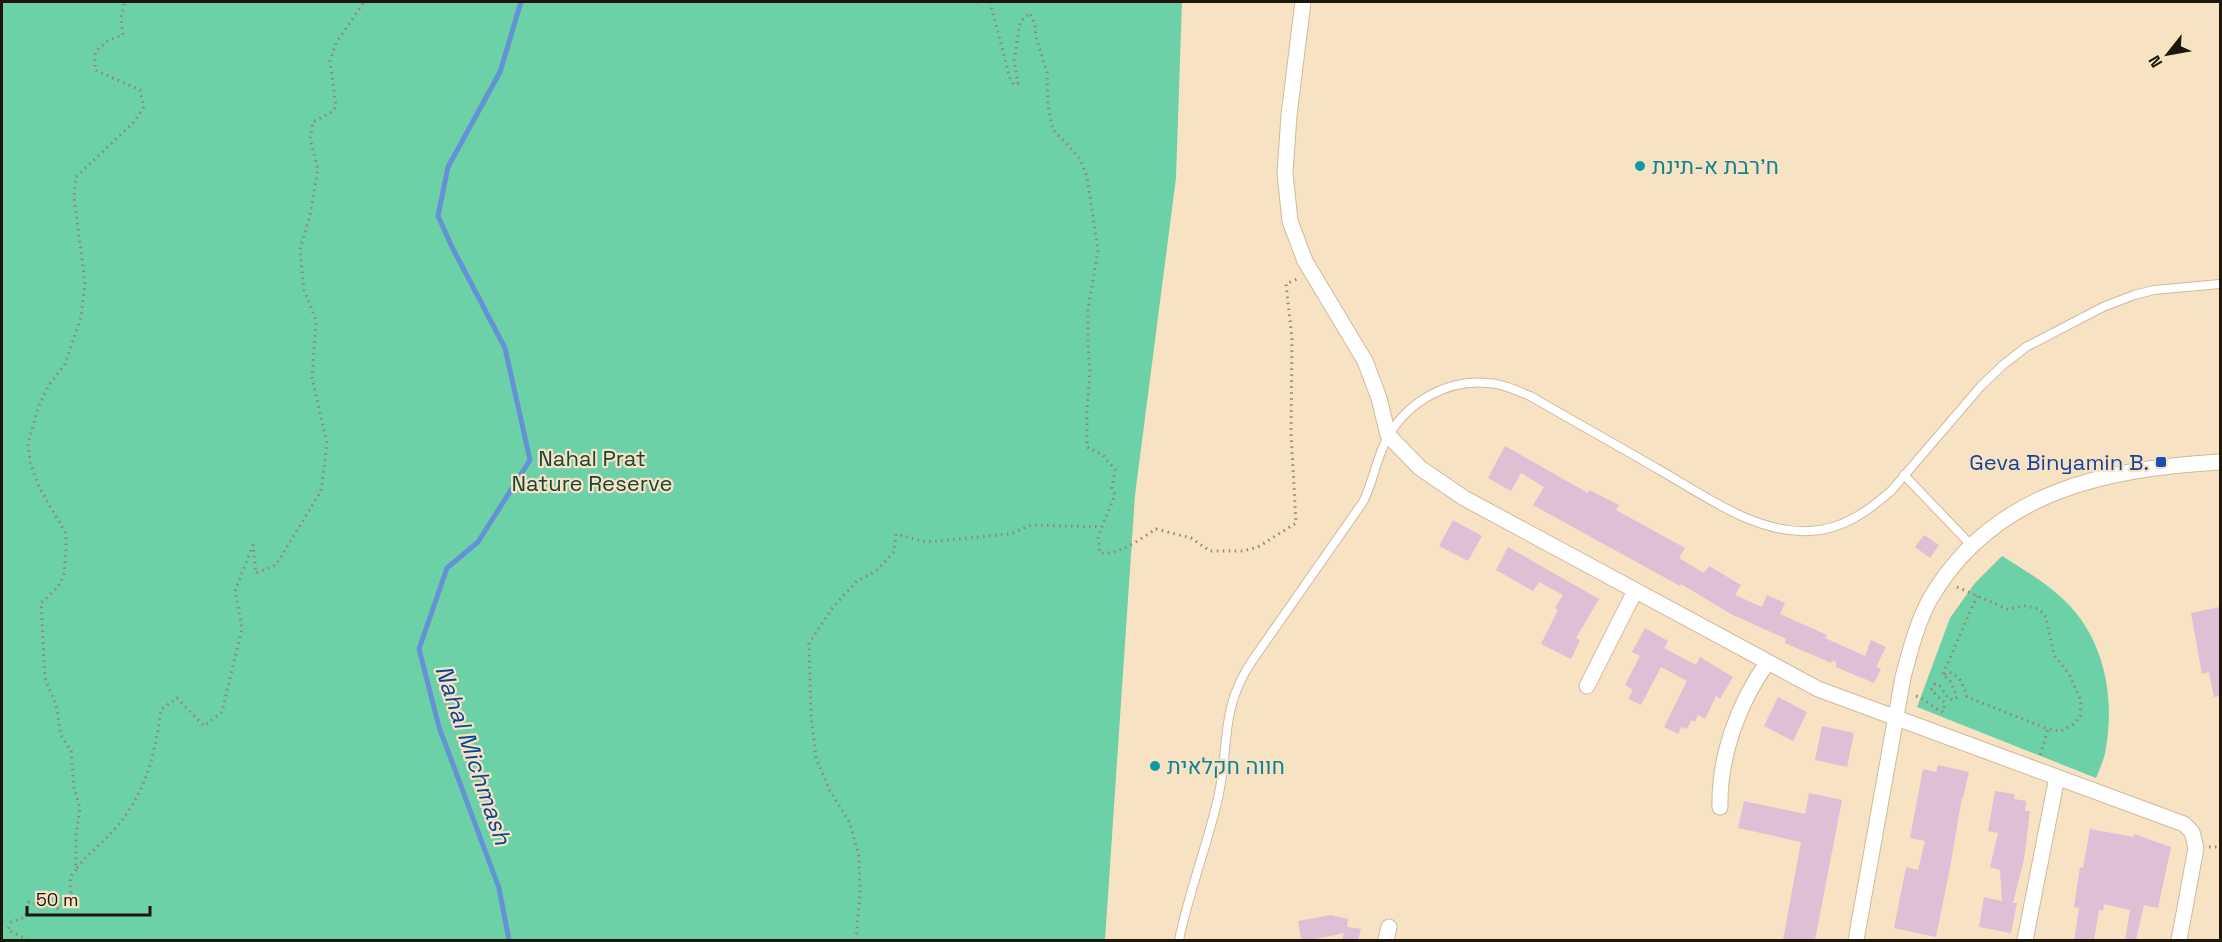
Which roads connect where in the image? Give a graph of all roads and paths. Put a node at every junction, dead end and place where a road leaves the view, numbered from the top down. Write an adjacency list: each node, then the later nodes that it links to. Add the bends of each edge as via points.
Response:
1 (125, 2): 24 (path, via 121,17 123,34 109,39 95,52 96,70 140,90 144,107 133,123 76,177 74,197 85,282 81,317 65,364 38,408 28,443 39,488 66,534 64,575 41,603 45,678 56,705 61,735 71,750 80,808)
2 (364, 2): 24 (path, via 336,43 330,61 336,106 314,122 310,139 318,169 300,250 304,290 316,320 312,378 327,443 321,490 276,565 256,573 253,545 235,591 242,628 222,712 204,726 177,698 161,710 146,781 136,802)
3 (990, 2): 10 (path, via 1014,85 1018,83 1014,61 1020,22 1030,13 1047,72 1053,130 1080,159 1087,177 1098,250 1088,309 1087,447 1103,455 1115,470 1115,495)
4 (1303, 2): 5 (street, via 1285,173 1290,221)
5 (1313, 273): 7 (street, via 1365,361); 10 (path, via 1286,284 1292,338 1291,432 1296,523 1258,547 1243,551 1210,551 1191,538 1156,529 1109,554 1100,553)
6 (2220, 284): 9 (lane, via 2134,295 2026,347 1981,386)
7 (1388, 435): 9 (lane, via 1408,411 1450,386 1470,382 1501,385 1532,398 1739,515 1759,524 1795,531 1845,523 1876,504); 13 (street, via 1446,488); 27 (lane, via 1363,502 1237,688 1227,718 1220,788)
8 (2220, 460): 11 (street, via 2125,471 2083,482 2009,516)
9 (1904, 475): 11 (lane)
10 (1101, 527): 26 (path, via 1031,525 1010,534 926,542 896,534 894,552 876,571 857,581 809,643 816,758 850,823 860,856)
11 (1972, 546): 12 (street)
12 (1943, 580): 14 (path); 18 (street, via 1914,636)
13 (1635, 591): 15 (street); 17 (street)
14 (1977, 596): 16 (path); 20 (path, via 2007,609 2039,609 2046,617 2054,655 2069,674 2081,701 2080,716 2074,724 2061,731)
15 (1767, 663): 19 (street, via 1818,689); 23 (street, via 1744,703 1728,745 1721,775)
16 (1943, 675): 18 (path, via 1957,697 1949,699 1935,684 1931,690 1945,703 1943,712 1926,699); 20 (path, via 1956,674 1967,697)
17 (1587, 686)
18 (1900, 691): 19 (street)
19 (1895, 718): 21 (street); 28 (street)
20 (2048, 729): 21 (path)
21 (2037, 770): 22 (street)
22 (2057, 777): 29 (street); 30 (street, via 2190,829 2196,848)
23 (1720, 807)
24 (76, 870): 25 (path, via 70,877 71,899 63,907 28,902 25,917 11,922 8,930)
25 (28, 940)
26 (856, 940)
27 (1179, 940)
28 (1856, 940)
29 (2025, 940)
30 (2179, 940)

